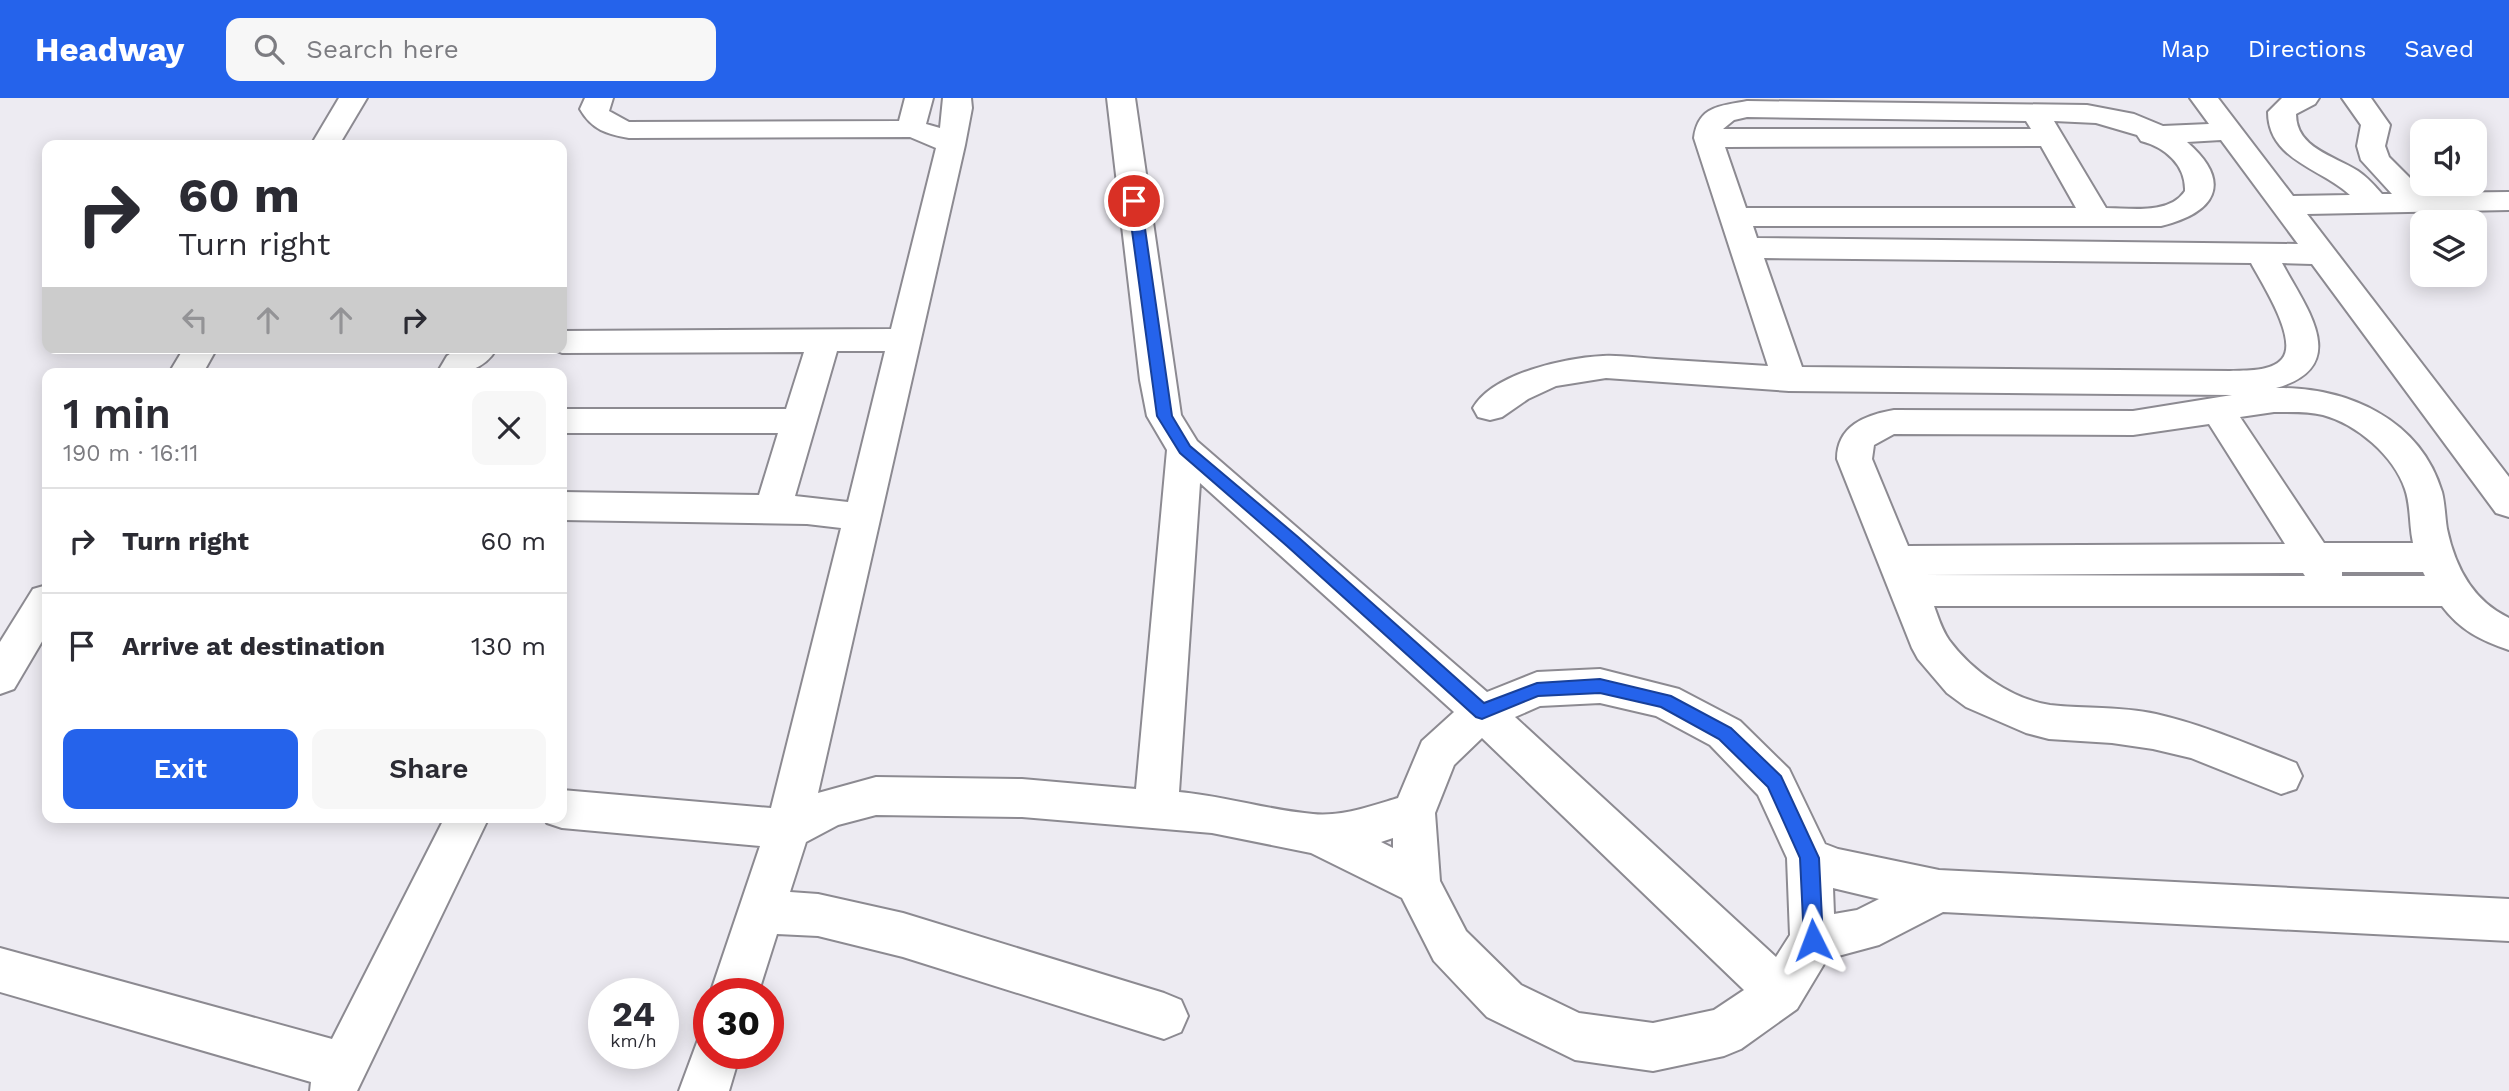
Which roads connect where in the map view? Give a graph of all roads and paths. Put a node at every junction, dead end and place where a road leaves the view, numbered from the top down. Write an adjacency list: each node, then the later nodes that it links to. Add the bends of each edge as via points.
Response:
1 (354, 98): 15 (street)
2 (599, 98): 10 (street, via 594,108 599,119 629,130)
3 (919, 98): 10 (street)
4 (957, 98): 16 (street)
5 (1121, 98): 36 (street, via 1157,380 1164,416)
6 (2204, 98): 11 (street)
7 (2305, 98): 19 (street, via 2282,112 2283,130 2300,150 2356,184)
8 (2357, 98): 18 (street, via 2376,124 2371,146 2375,160)
9 (2035, 112): 12 (street, via 2105,116); 13 (street, via 1747,109 1716,118 1710,123); 14 (street)
10 (911, 129): 16 (street)
11 (2229, 131): 12 (street); 21 (street)
12 (2158, 134): 14 (street); 22 (street, via 2187,155 2201,177 2201,188 2189,207 2161,217)
13 (1708, 138): 14 (street); 20 (street)
14 (2051, 138): 22 (street)
15 (328, 140)
16 (951, 145): 26 (street)
17 (2509, 201): 18 (street)
18 (2417, 202): 19 (street)
19 (2374, 203): 21 (street)
20 (1730, 205): 22 (street); 23 (street)
21 (2286, 205): 25 (street)
22 (2090, 206)
23 (1745, 247): 24 (street); 31 (street)
24 (2261, 253): 25 (street); 31 (street, via 2305,341 2297,365 2270,379 2216,383)
25 (2322, 254): 37 (street)
26 (904, 340): 27 (street); 40 (street)
27 (824, 341): 28 (street); 35 (street)
28 (567, 342)
29 (473, 354): 30 (street)
30 (457, 368)
31 (1788, 379): 32 (street, via 1634,368 1578,369 1529,382)
32 (1490, 408)
33 (2217, 409): 41 (street, via 2312,400 2344,409 2372,425 2398,449 2418,478); 42 (street); 43 (street, via 2187,418 2132,423 1894,422 1870,428 1856,441 1854,460)
34 (567, 421): 35 (street)
35 (801, 421): 39 (street)
36 (1185, 450): 49 (street); 52 (street)
37 (2509, 503)
38 (567, 506): 39 (street)
39 (773, 509): 40 (street)
40 (860, 517): 55 (street)
41 (2436, 556): 42 (street); 45 (street)
42 (2313, 558): 43 (street); 44 (street)
43 (1902, 576): 44 (street); 50 (street, via 1932,648 1944,665 2002,707 2049,722 2153,731)
44 (2334, 591): 45 (street)
45 (2452, 591): 47 (street, via 2479,621)
46 (42, 608): 48 (street)
47 (2509, 634)
48 (0, 677)
49 (1482, 712): 53 (street, via 1437,754); 57 (street, via 1537,690 1575,687 1600,686 1665,701 1725,733 1774,782); 65 (street)
50 (2281, 776)
51 (567, 809): 55 (street)
52 (1156, 809): 55 (street, via 1022,798 876,796 828,808); 56 (street, via 1212,814)
53 (1413, 813): 56 (street, via 1355,830); 58 (street)
54 (464, 823): 68 (street)
55 (788, 829): 60 (street)
56 (1314, 834): 58 (street)
57 (1810, 858): 59 (street, via 1838,869); 62 (street)
58 (1418, 883): 65 (street, via 1450,946 1504,1001 1575,1036 1653,1047 1701,1037 1724,1032)
59 (1938, 891): 61 (street); 62 (street, via 1863,930)
60 (760, 912): 64 (street); 66 (street, via 818,915 903,934)
61 (2509, 920)
62 (1813, 940): 65 (street)
63 (0, 970): 68 (street)
64 (739, 978)
65 (1780, 993)
66 (1164, 1016)
67 (711, 1069): 69 (street)
68 (338, 1079)
69 (704, 1091)

